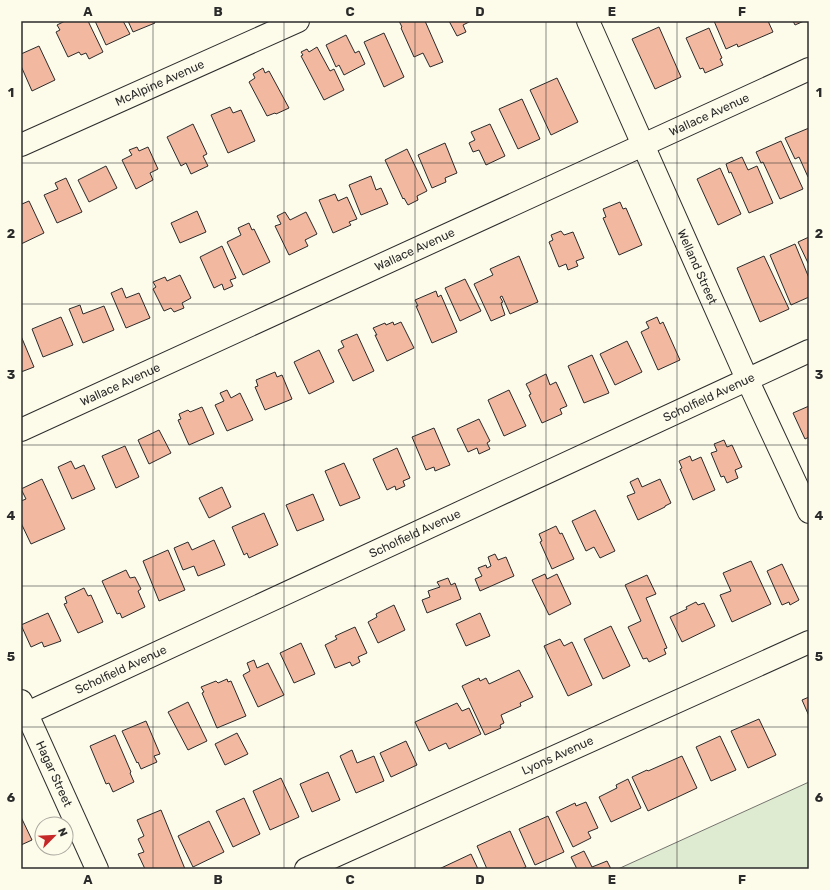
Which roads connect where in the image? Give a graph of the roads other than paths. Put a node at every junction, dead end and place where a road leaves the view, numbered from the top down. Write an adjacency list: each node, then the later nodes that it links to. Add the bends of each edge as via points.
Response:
1 (298, 21): 4 (street, McAlpine Avenue)
2 (588, 21): 5 (street, Welland Street)
3 (809, 69): 5 (street, Wallace Avenue)
4 (21, 145)
5 (643, 146): 7 (street, Welland Street); 8 (street, Wallace Avenue)
6 (809, 351): 7 (street, Scholfield Avenue)
7 (747, 379): 9 (street, Welland Street); 11 (street, Scholfield Avenue)
8 (21, 430)
9 (809, 512)
10 (809, 642): 13 (street, Lyons Avenue)
11 (23, 710): 12 (street, Hagar Street)
12 (97, 869)
13 (306, 869)

